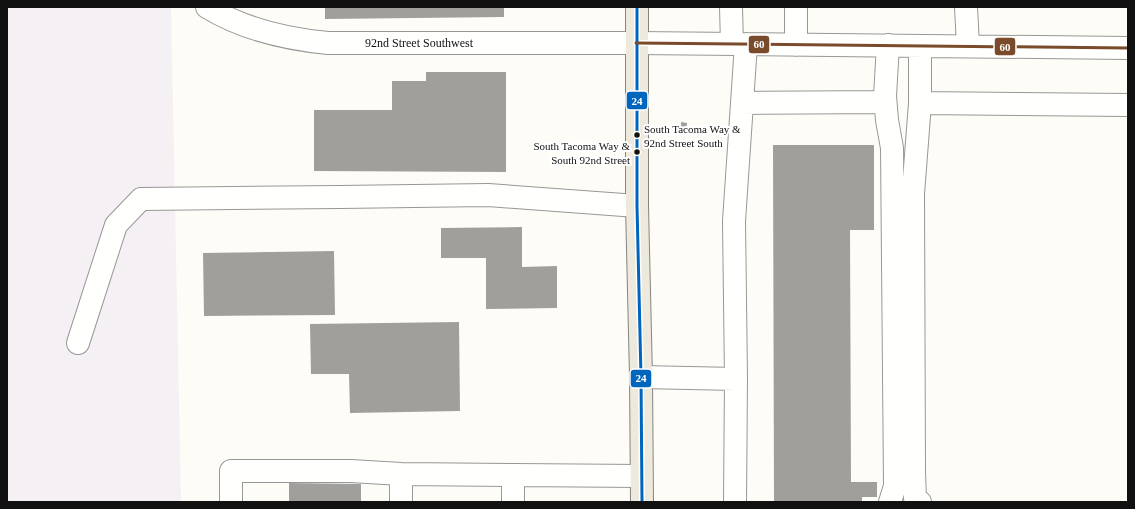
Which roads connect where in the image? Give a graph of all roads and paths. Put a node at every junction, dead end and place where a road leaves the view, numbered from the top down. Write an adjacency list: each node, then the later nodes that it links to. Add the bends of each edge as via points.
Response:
1 (207, 7): 6 (street, 92nd Street Southwest, via 258,30 286,38 310,41)
2 (637, 7): 6 (main road)
3 (731, 7): 7 (street)
4 (796, 7): 8 (street)
5 (966, 7): 11 (street)
6 (636, 43): 7 (street, 92nd Street Southwest); 17 (main road)
7 (739, 44): 8 (street, 92nd Street Southwest); 14 (street)
8 (796, 45): 9 (street, 92nd Street Southwest)
9 (888, 45): 10 (street, 92nd Street Southwest); 13 (street)
10 (920, 46): 11 (street, 92nd Street Southwest); 15 (street)
11 (968, 46): 12 (street, 92nd Street Southwest)
12 (1128, 48)
13 (885, 102): 14 (street); 29 (street, via 892,148 895,486)
14 (742, 103): 20 (street, via 734,222)
15 (920, 103): 16 (street); 30 (street, via 913,209 914,472 915,498)
16 (1128, 105)
17 (637, 206): 18 (street, via 488,195 141,199 116,225); 19 (main road)
18 (78, 343)
19 (641, 377): 20 (street); 23 (main road)
20 (736, 380): 28 (street)
21 (401, 474): 22 (street); 24 (street, via 351,471 232,471); 25 (street)
22 (513, 476): 23 (street); 26 (street)
23 (641, 476): 27 (main road)
24 (231, 502)
25 (400, 502)
26 (513, 502)
27 (642, 502)
28 (735, 502)
29 (890, 502)
30 (920, 502)

